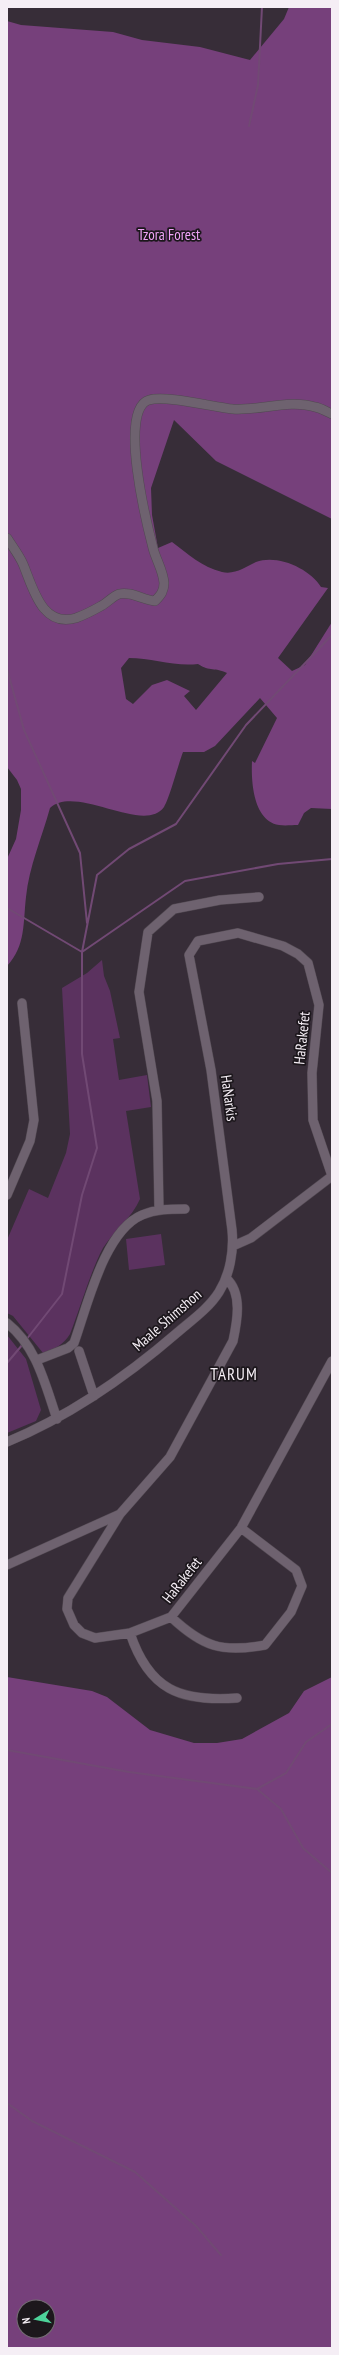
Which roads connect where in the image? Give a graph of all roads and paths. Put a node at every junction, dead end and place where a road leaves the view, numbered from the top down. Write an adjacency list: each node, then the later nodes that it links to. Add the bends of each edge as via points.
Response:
1 (332, 414): 2 (street, via 314,406 297,405 235,409 162,399 148,400 142,404 136,416 135,433 139,488 153,550 164,584 162,594 155,600 118,594 101,606 77,617 64,621 52,617 42,607 22,562)
2 (7, 538)
3 (259, 897): 8 (street, via 220,900 174,909 148,932 139,992 157,1101)
4 (189, 955): 6 (street, HaRakefet, via 198,941 238,933 283,946 298,954 308,964 319,1005 312,1073 313,1120); 10 (street, HaNarkis, via 211,1070 229,1194)
5 (22, 1003): 7 (street, via 34,1120 30,1141)
6 (332, 1176): 10 (street, via 251,1238)
7 (7, 1195)
8 (159, 1209): 9 (street); 14 (street, via 141,1216 117,1237 101,1268 74,1343 68,1348)
9 (185, 1209)
10 (233, 1246): 11 (street, Maale Shimshon)
11 (226, 1278): 16 (street, Maale Shimshon, via 218,1293 204,1309 167,1341); 19 (street, via 230,1281 236,1298 237,1319 233,1341 170,1457)
12 (7, 1323): 14 (street)
13 (79, 1351): 16 (street)
14 (37, 1360): 17 (street)
15 (332, 1361): 20 (street, HaRakefet)
16 (94, 1396): 17 (street, Maale Shimshon)
17 (57, 1419): 18 (street, Maale Shimshon)
18 (7, 1442)
19 (120, 1514): 21 (street); 23 (street, HaRakefet, via 68,1598 67,1609 74,1625 82,1633 95,1638)
20 (241, 1528): 22 (street, HaRakefet); 22 (street, via 296,1570 302,1586 291,1612 265,1645 242,1649 212,1646 191,1635)
21 (7, 1565)
22 (171, 1617): 23 (street, HaRakefet)
23 (130, 1633): 24 (street, via 138,1656 156,1680 182,1694 196,1698)
24 (237, 1698)

